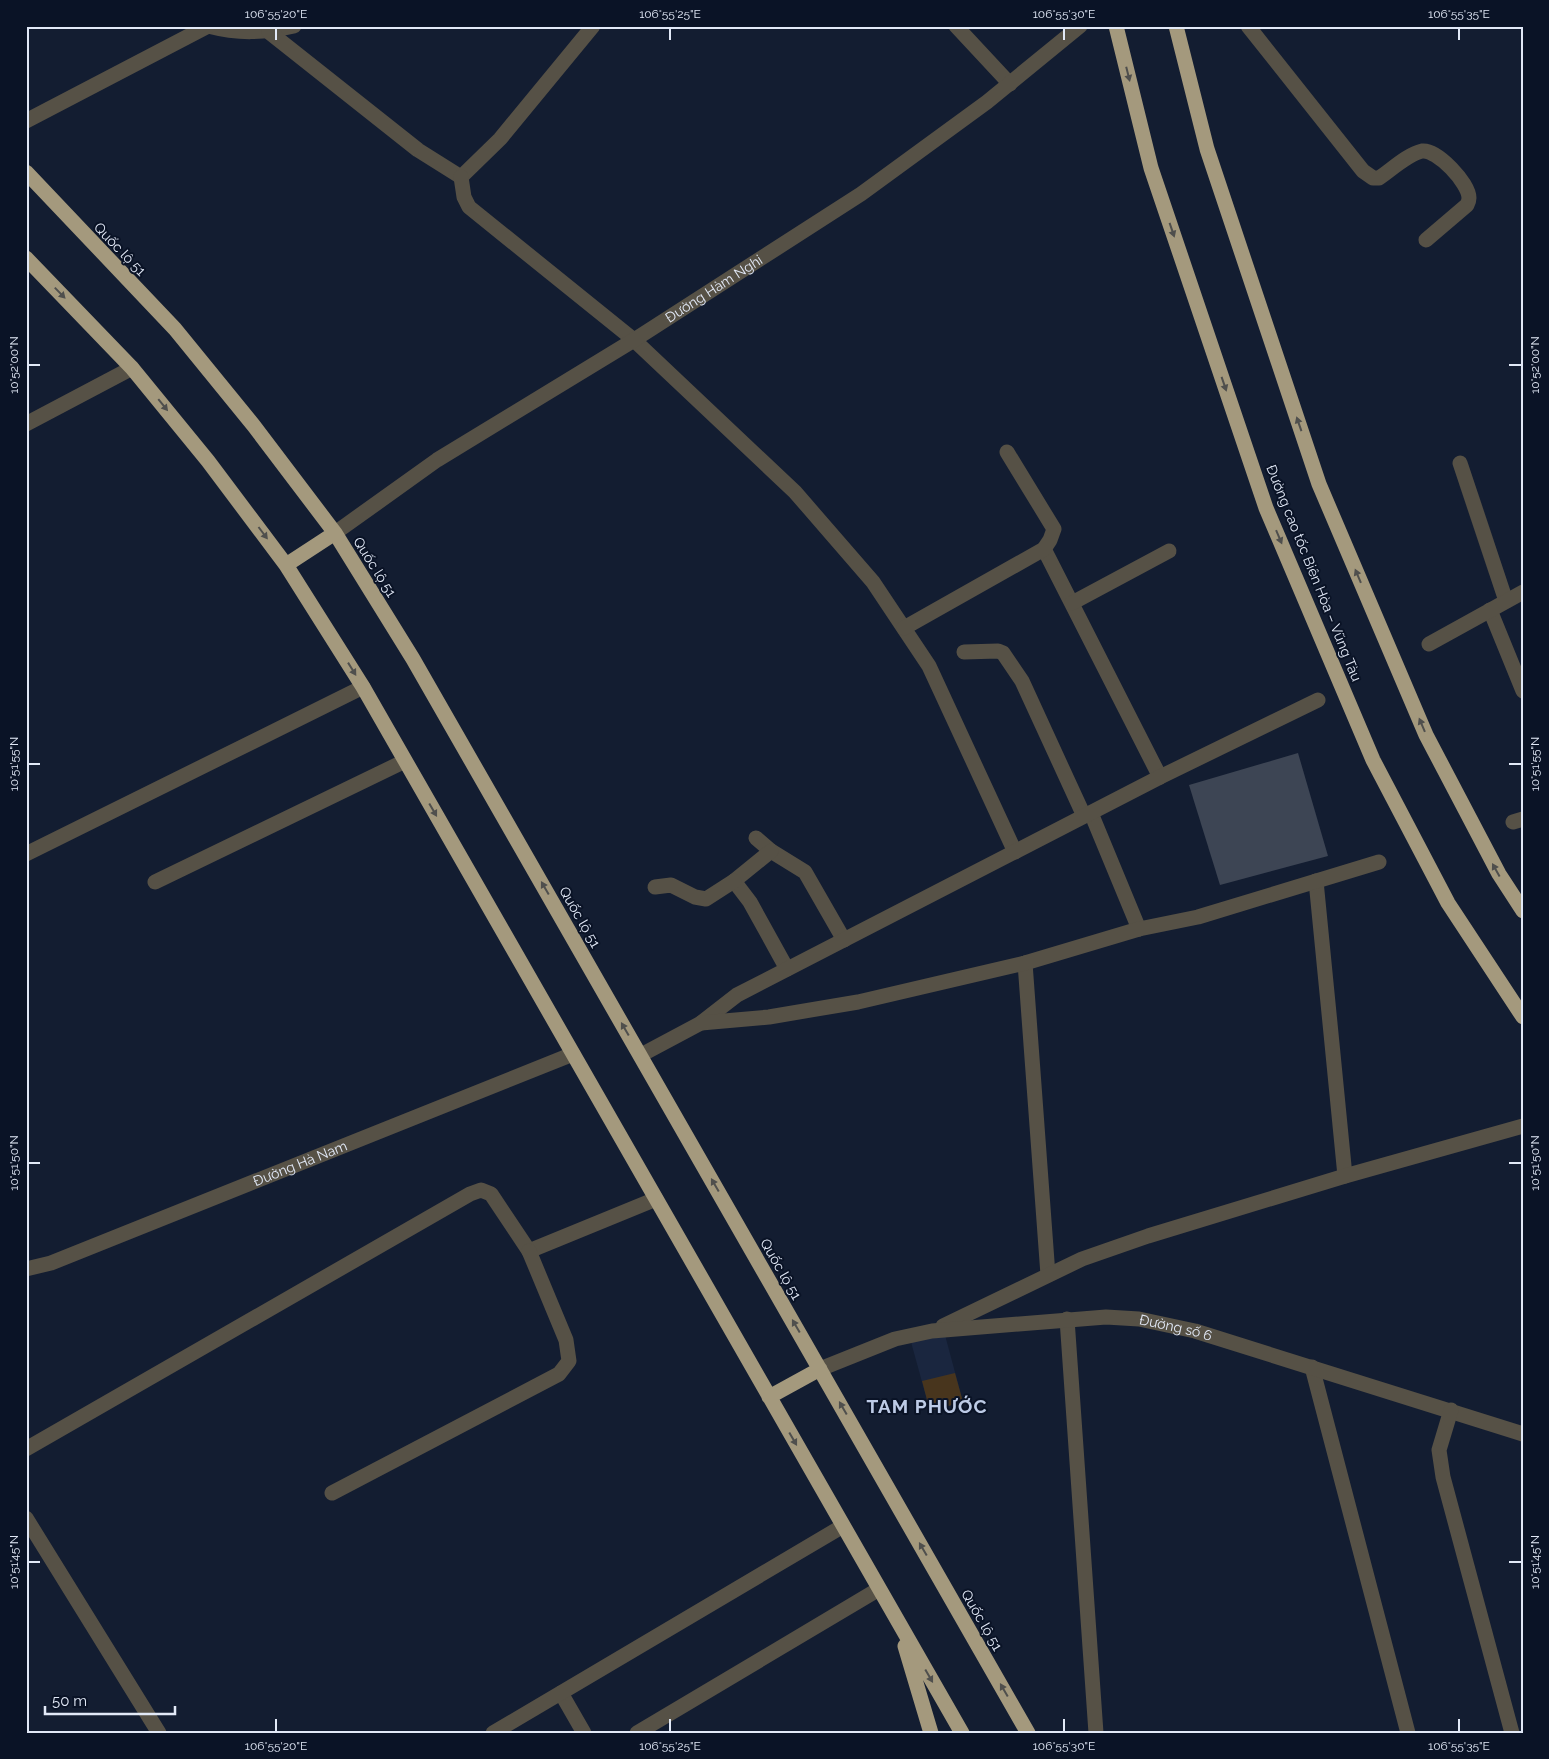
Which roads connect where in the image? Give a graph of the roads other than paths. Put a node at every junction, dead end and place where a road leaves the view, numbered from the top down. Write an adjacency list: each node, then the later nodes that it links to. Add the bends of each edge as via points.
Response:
1 (208, 26): 9 (street, via 245,33); 11 (street)
2 (294, 26): 9 (street)
3 (594, 26): 13 (street, via 500,139)
4 (956, 26): 10 (street)
5 (1116, 26): 52 (highway, Đường cao tốc Biên Hòa – Vũng Tàu, one-way to 52, via 1151,168 1266,508 1373,760 1448,904)
6 (1176, 26): 47 (highway, one-way to 6, via 1499,874 1426,734 1319,484 1207,149)
7 (1248, 26): 14 (street, via 1363,171 1373,178 1379,178 1417,153 1430,152 1443,158 1469,197 1467,205)
8 (1075, 28): 10 (street, Đường Hàm Nghi)
9 (269, 32): 13 (street, via 418,150)
10 (1010, 84): 16 (street, Đường Hàm Nghi, via 861,194)
11 (26, 121)
12 (26, 172): 21 (highway, Quốc lộ 51, via 175,329 254,426)
13 (461, 177): 16 (street, via 469,208)
14 (1426, 240)
15 (26, 258): 17 (highway, one-way to 17)
16 (634, 340): 21 (street, Đường Hàm Nghi, via 437,460); 29 (street, via 795,492 873,582)
17 (132, 368): 18 (street); 24 (highway, one-way to 24, via 208,461)
18 (26, 424)
19 (1007, 452): 22 (street, via 1054,529)
20 (1460, 463): 26 (street)
21 (334, 533): 24 (highway); 55 (highway, Quốc lộ 51, one-way to 21, via 414,659)
22 (1044, 549): 27 (street); 29 (street)
23 (1169, 551): 27 (street)
24 (286, 565): 32 (highway, one-way to 32)
25 (1523, 592): 26 (street)
26 (1506, 601): 28 (street)
27 (1072, 603): 36 (street)
28 (1490, 610): 30 (street); 33 (street)
29 (904, 628): 40 (street, via 929,666)
30 (1429, 644)
31 (964, 652): 37 (street, via 1003,653 1022,681)
32 (363, 688): 35 (highway); 41 (street)
33 (1523, 691)
34 (1318, 700): 36 (street)
35 (405, 761): 45 (street); 54 (highway, one-way to 54)
36 (1160, 777): 37 (street)
37 (1088, 814): 40 (street); 48 (street)
38 (756, 838): 39 (street)
39 (771, 851): 43 (street); 49 (street, via 805,872)
40 (1014, 852): 49 (street)
41 (26, 854)
42 (1379, 862): 44 (street)
43 (734, 881): 46 (street, via 706,899 694,897 671,885); 51 (street, via 750,902)
44 (1316, 881): 48 (street, via 1198,917); 57 (street)
45 (154, 882)
46 (655, 887)
47 (1523, 911)
48 (1139, 929): 50 (street)
49 (844, 940): 51 (street)
50 (1025, 964): 53 (street, via 858,1002 769,1017); 61 (street)
51 (786, 969): 53 (street, via 737,994)
52 (1523, 1017)
53 (701, 1023): 55 (street)
54 (573, 1054): 58 (highway); 60 (street, Đường Hà Nam, via 60,1259)
55 (641, 1055): 65 (highway, Quốc lộ 51, one-way to 55)
56 (1523, 1126): 57 (street)
57 (1345, 1176): 61 (street, via 1148,1236 1082,1259)
58 (656, 1199): 59 (street); 66 (highway)
59 (529, 1251): 69 (street, via 491,1194 481,1190); 70 (street, via 566,1340 569,1361 559,1374)
60 (26, 1269)
61 (1048, 1276): 63 (street)
62 (1067, 1319): 63 (street, Đường số 6); 64 (street, Đường số 6, via 1139,1319); 83 (street)
63 (932, 1331): 65 (street, Đường số 6, via 895,1339)
64 (1312, 1367): 67 (street, Đường số 6); 84 (street)
65 (820, 1368): 66 (highway); 82 (highway, Quốc lộ 51, one-way to 65)
66 (769, 1397): 72 (highway, one-way to 72)
67 (1451, 1410): 68 (street, Đường số 6); 85 (street, via 1439,1450 1443,1477)
68 (1523, 1434)
69 (26, 1449)
70 (332, 1493)
71 (26, 1518): 76 (street)
72 (843, 1526): 73 (highway); 75 (street)
73 (879, 1589): 74 (highway); 79 (street)
74 (896, 1618): 80 (highway); 81 (highway, one-way to 81)
75 (560, 1692): 77 (street); 78 (street)
76 (159, 1733)
77 (493, 1733)
78 (584, 1733)
79 (637, 1733)
80 (931, 1733)
81 (962, 1733)
82 (1028, 1733)
83 (1096, 1733)
84 (1408, 1733)
85 (1512, 1733)

